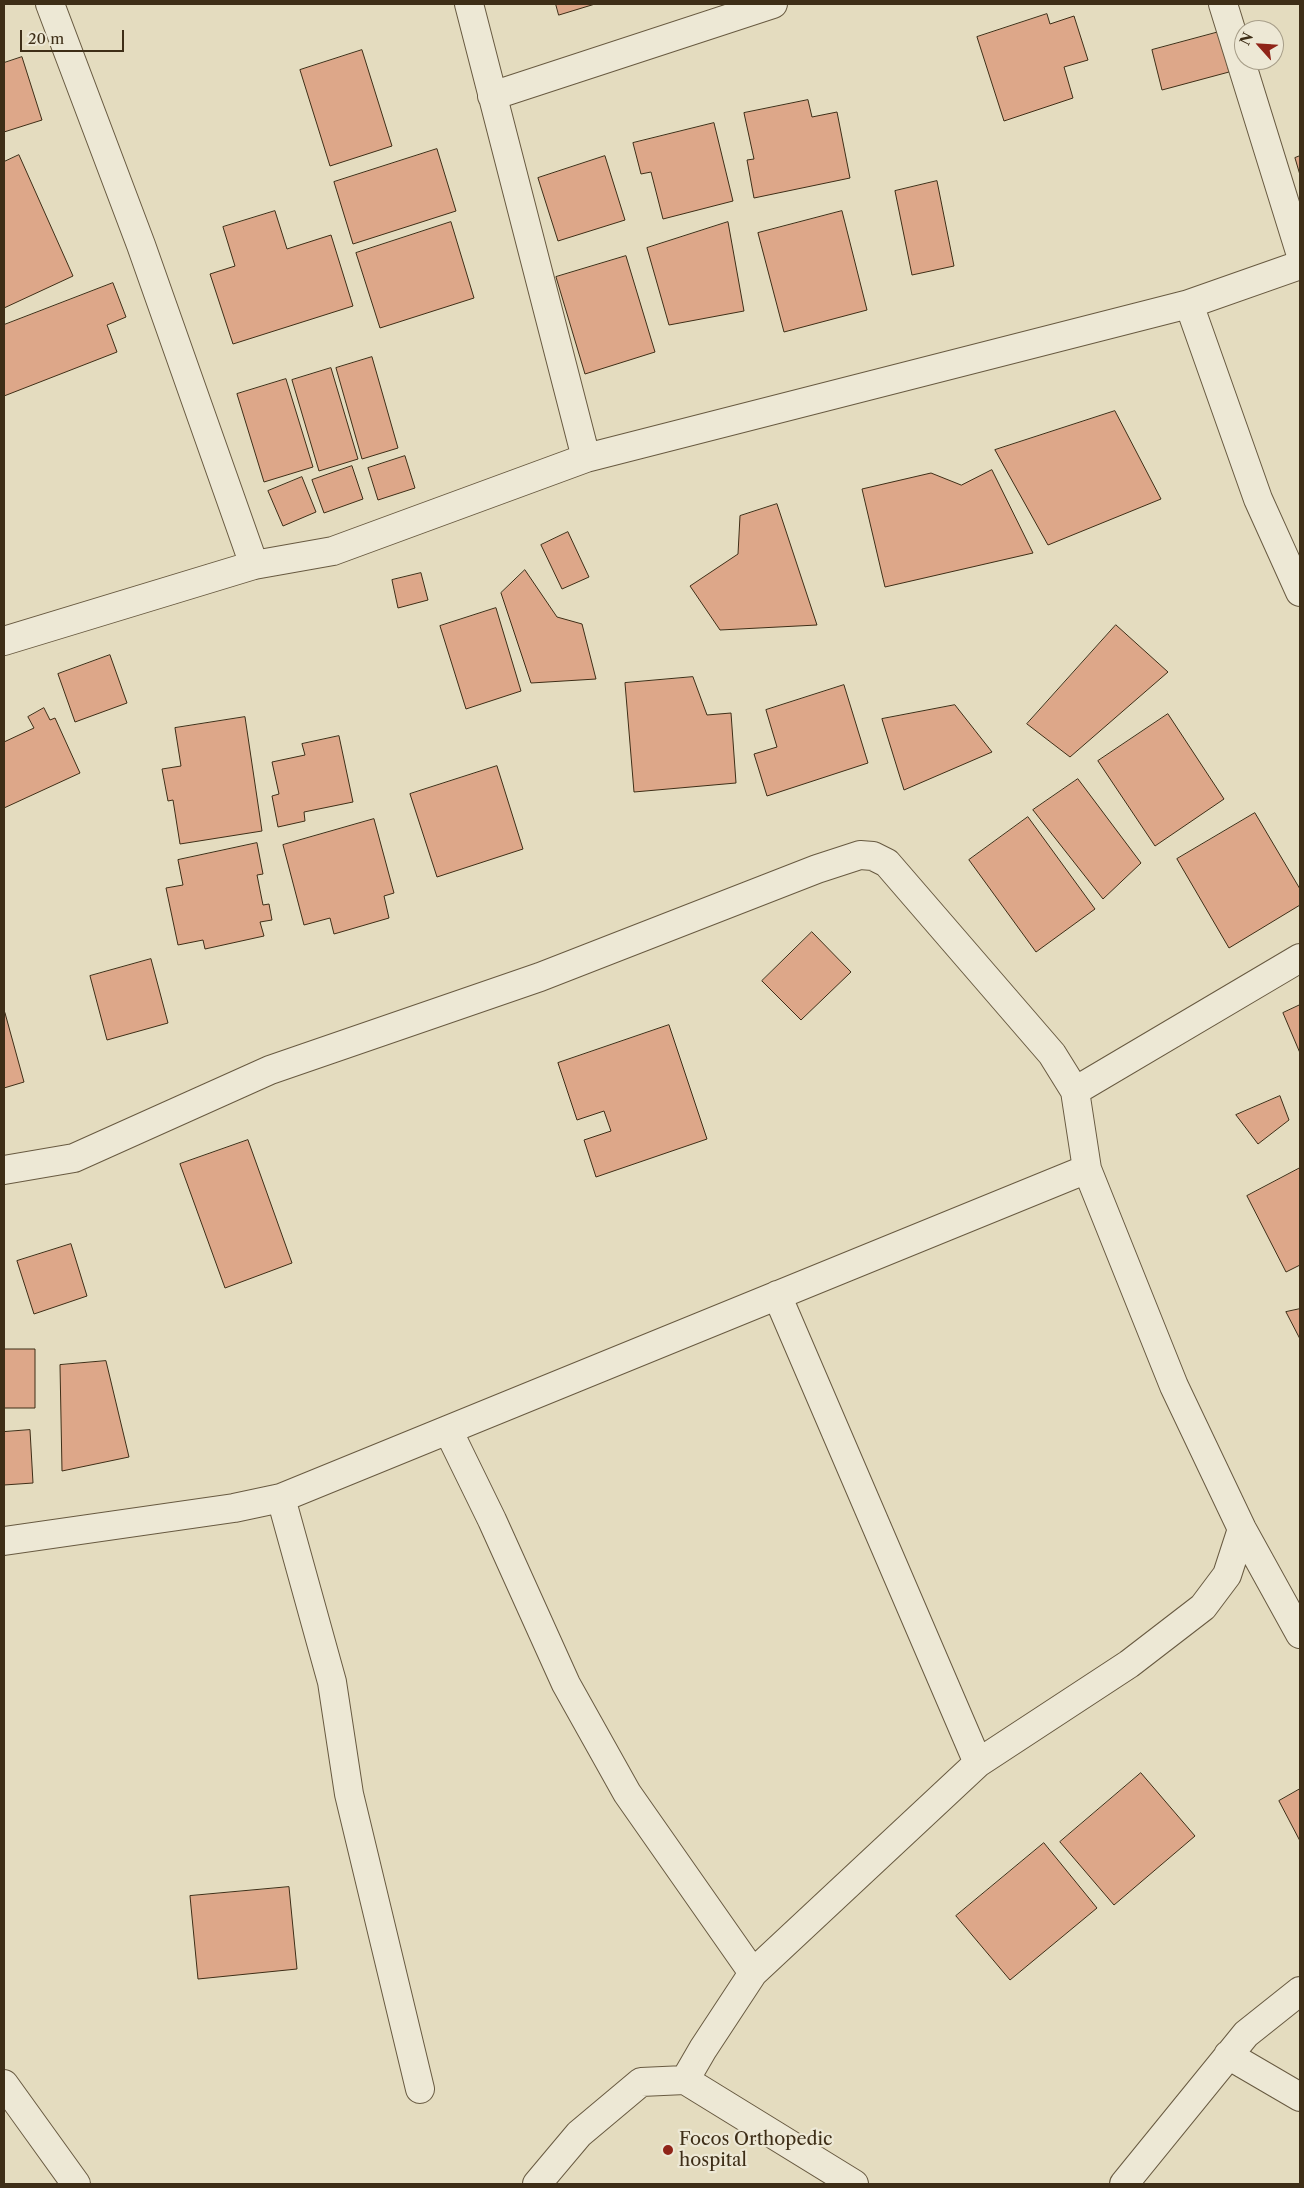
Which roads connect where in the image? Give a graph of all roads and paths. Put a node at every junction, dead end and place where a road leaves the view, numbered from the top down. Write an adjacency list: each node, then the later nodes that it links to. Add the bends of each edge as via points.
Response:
1 (50, 4): 10 (street, via 141,244)
2 (470, 4): 5 (street)
3 (773, 4): 5 (street)
4 (1223, 4): 6 (street)
5 (492, 96): 9 (street)
6 (1300, 252)
7 (1300, 265): 8 (street)
8 (1189, 304): 9 (street); 11 (street, via 1258,499)
9 (586, 458): 10 (street, via 333,551)
10 (254, 565): 12 (street)
11 (1300, 592)
12 (4, 641)
13 (1300, 958): 14 (street)
14 (1075, 1091): 15 (street); 16 (street, via 1052,1054 887,863 860,854 540,977 270,1070 74,1158)
15 (1087, 1168): 17 (street); 20 (street, via 1174,1386)
16 (4, 1170)
17 (777, 1295): 18 (street); 23 (street)
18 (448, 1430): 19 (street); 24 (street, via 566,1684 622,1784)
19 (280, 1498): 21 (street, via 234,1508); 29 (street, via 332,1682 349,1794)
20 (1242, 1529): 22 (street); 23 (street, via 1227,1575 1203,1607 1129,1664)
21 (4, 1541)
22 (1300, 1634)
23 (978, 1763): 24 (street)
24 (753, 1973): 27 (street)
25 (1300, 1991): 26 (street, via 1246,2034)
26 (1228, 2055): 30 (street); 34 (street)
27 (685, 2080): 32 (street, via 641,2082 579,2134); 33 (street)
28 (4, 2084): 31 (street)
29 (420, 2089)
30 (1300, 2097)
31 (76, 2184)
32 (537, 2184)
33 (854, 2184)
34 (1124, 2184)

